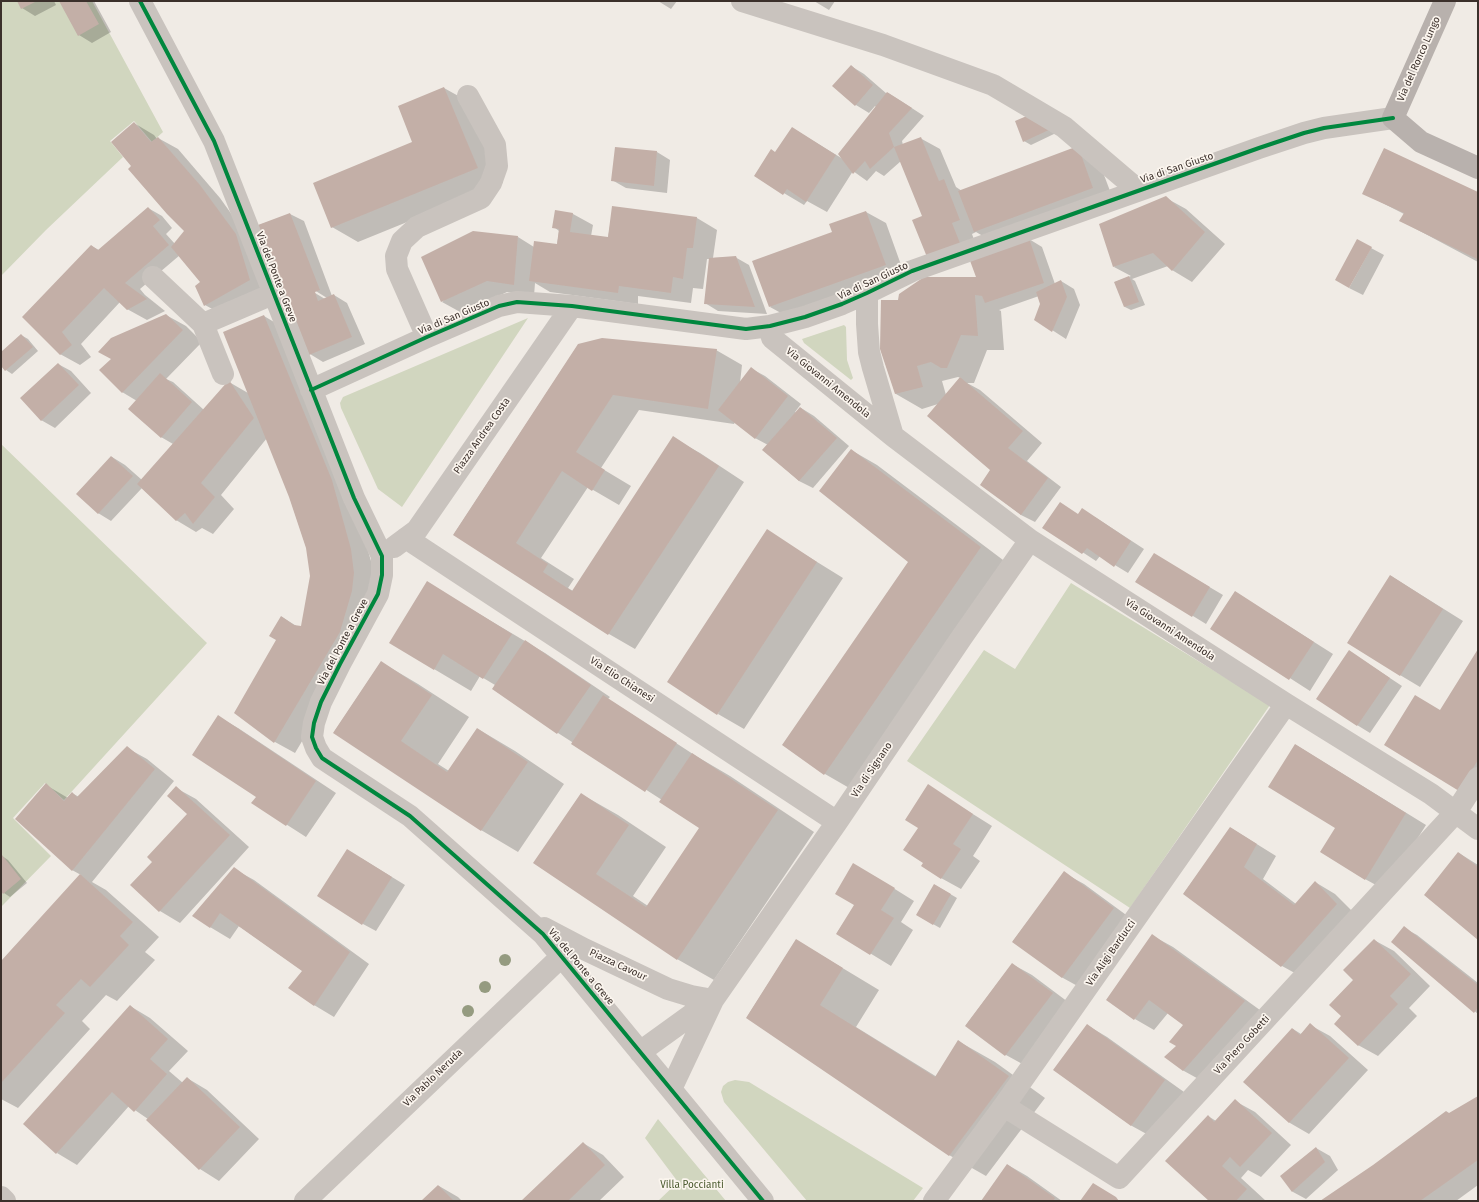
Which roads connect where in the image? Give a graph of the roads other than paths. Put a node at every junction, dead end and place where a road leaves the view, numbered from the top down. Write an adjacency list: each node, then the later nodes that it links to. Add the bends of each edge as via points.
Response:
1 (140, 1): 9 (street, Via del Ponte a Greve, via 214,141)
2 (742, 1): 7 (street, via 884,45 993,85 1064,126)
3 (1445, 1): 5 (main road, Via del Ronco Lungo)
4 (468, 96): 14 (street, via 495,145 497,166 491,183 480,198 417,227 402,241 396,256 397,269)
5 (1393, 118): 6 (main road, via 1421,142); 7 (street, Via di San Giusto, via 1304,133)
6 (1478, 168)
7 (1138, 190): 10 (street, Via di San Giusto, via 912,271)
8 (153, 277): 12 (street)
9 (273, 294): 12 (street, Via del Ponte a Greve); 16 (street, Via del Ponte a Greve)
10 (867, 294): 13 (street, Via di San Giusto); 17 (street, Via Giovanni Amendola, via 869,352)
11 (572, 306): 13 (street, Via di San Giusto, via 746,329); 14 (street, Via di San Giusto, via 517,302 499,306); 18 (street, Piazza Andrea Costa, via 420,526)
12 (203, 324): 15 (street)
13 (770, 326): 17 (street, Via Giovanni Amendola, via 772,338)
14 (427, 337): 16 (street, Via di San Giusto)
15 (223, 374)
16 (311, 390): 20 (street, Via del Ponte a Greve, via 354,498)
17 (893, 436): 19 (street, Via Giovanni Amendola)
18 (406, 538): 20 (street, Piazza Andrea Costa); 24 (street, Via Elio Chianesi)
19 (1030, 540): 21 (street, Via Giovanni Amendola); 24 (street, Via di Signano)
20 (382, 556): 26 (street, Via del Ponte a Greve, via 378,594 318,709 312,737 316,748 322,758 410,816)
21 (1286, 704): 23 (street, Via Giovanni Amendola); 31 (street, Via Aligi Barducci)
22 (1478, 778): 23 (street)
23 (1456, 812): 25 (street, Via Giovanni Amendola); 31 (street, Via Piero Gobetti, via 1119,1178)
24 (837, 822): 28 (street, Via di Signano)
25 (1478, 829)
26 (528, 919): 27 (street, Via del Ponte a Greve); 28 (street, Piazza Cavour, via 668,989)
27 (562, 956): 29 (street, Via del Ponte a Greve); 35 (street, Via Pablo Neruda)
28 (713, 1000): 29 (street); 30 (street)
29 (640, 1052): 30 (street, Via del Ponte a Greve)
30 (671, 1089): 33 (street, Via del Ponte a Greve)
31 (1004, 1106): 36 (street, Via Aligi Barducci)
32 (1, 1197): 34 (street)
33 (761, 1200)
34 (5, 1201)
35 (305, 1201)
36 (934, 1201)

